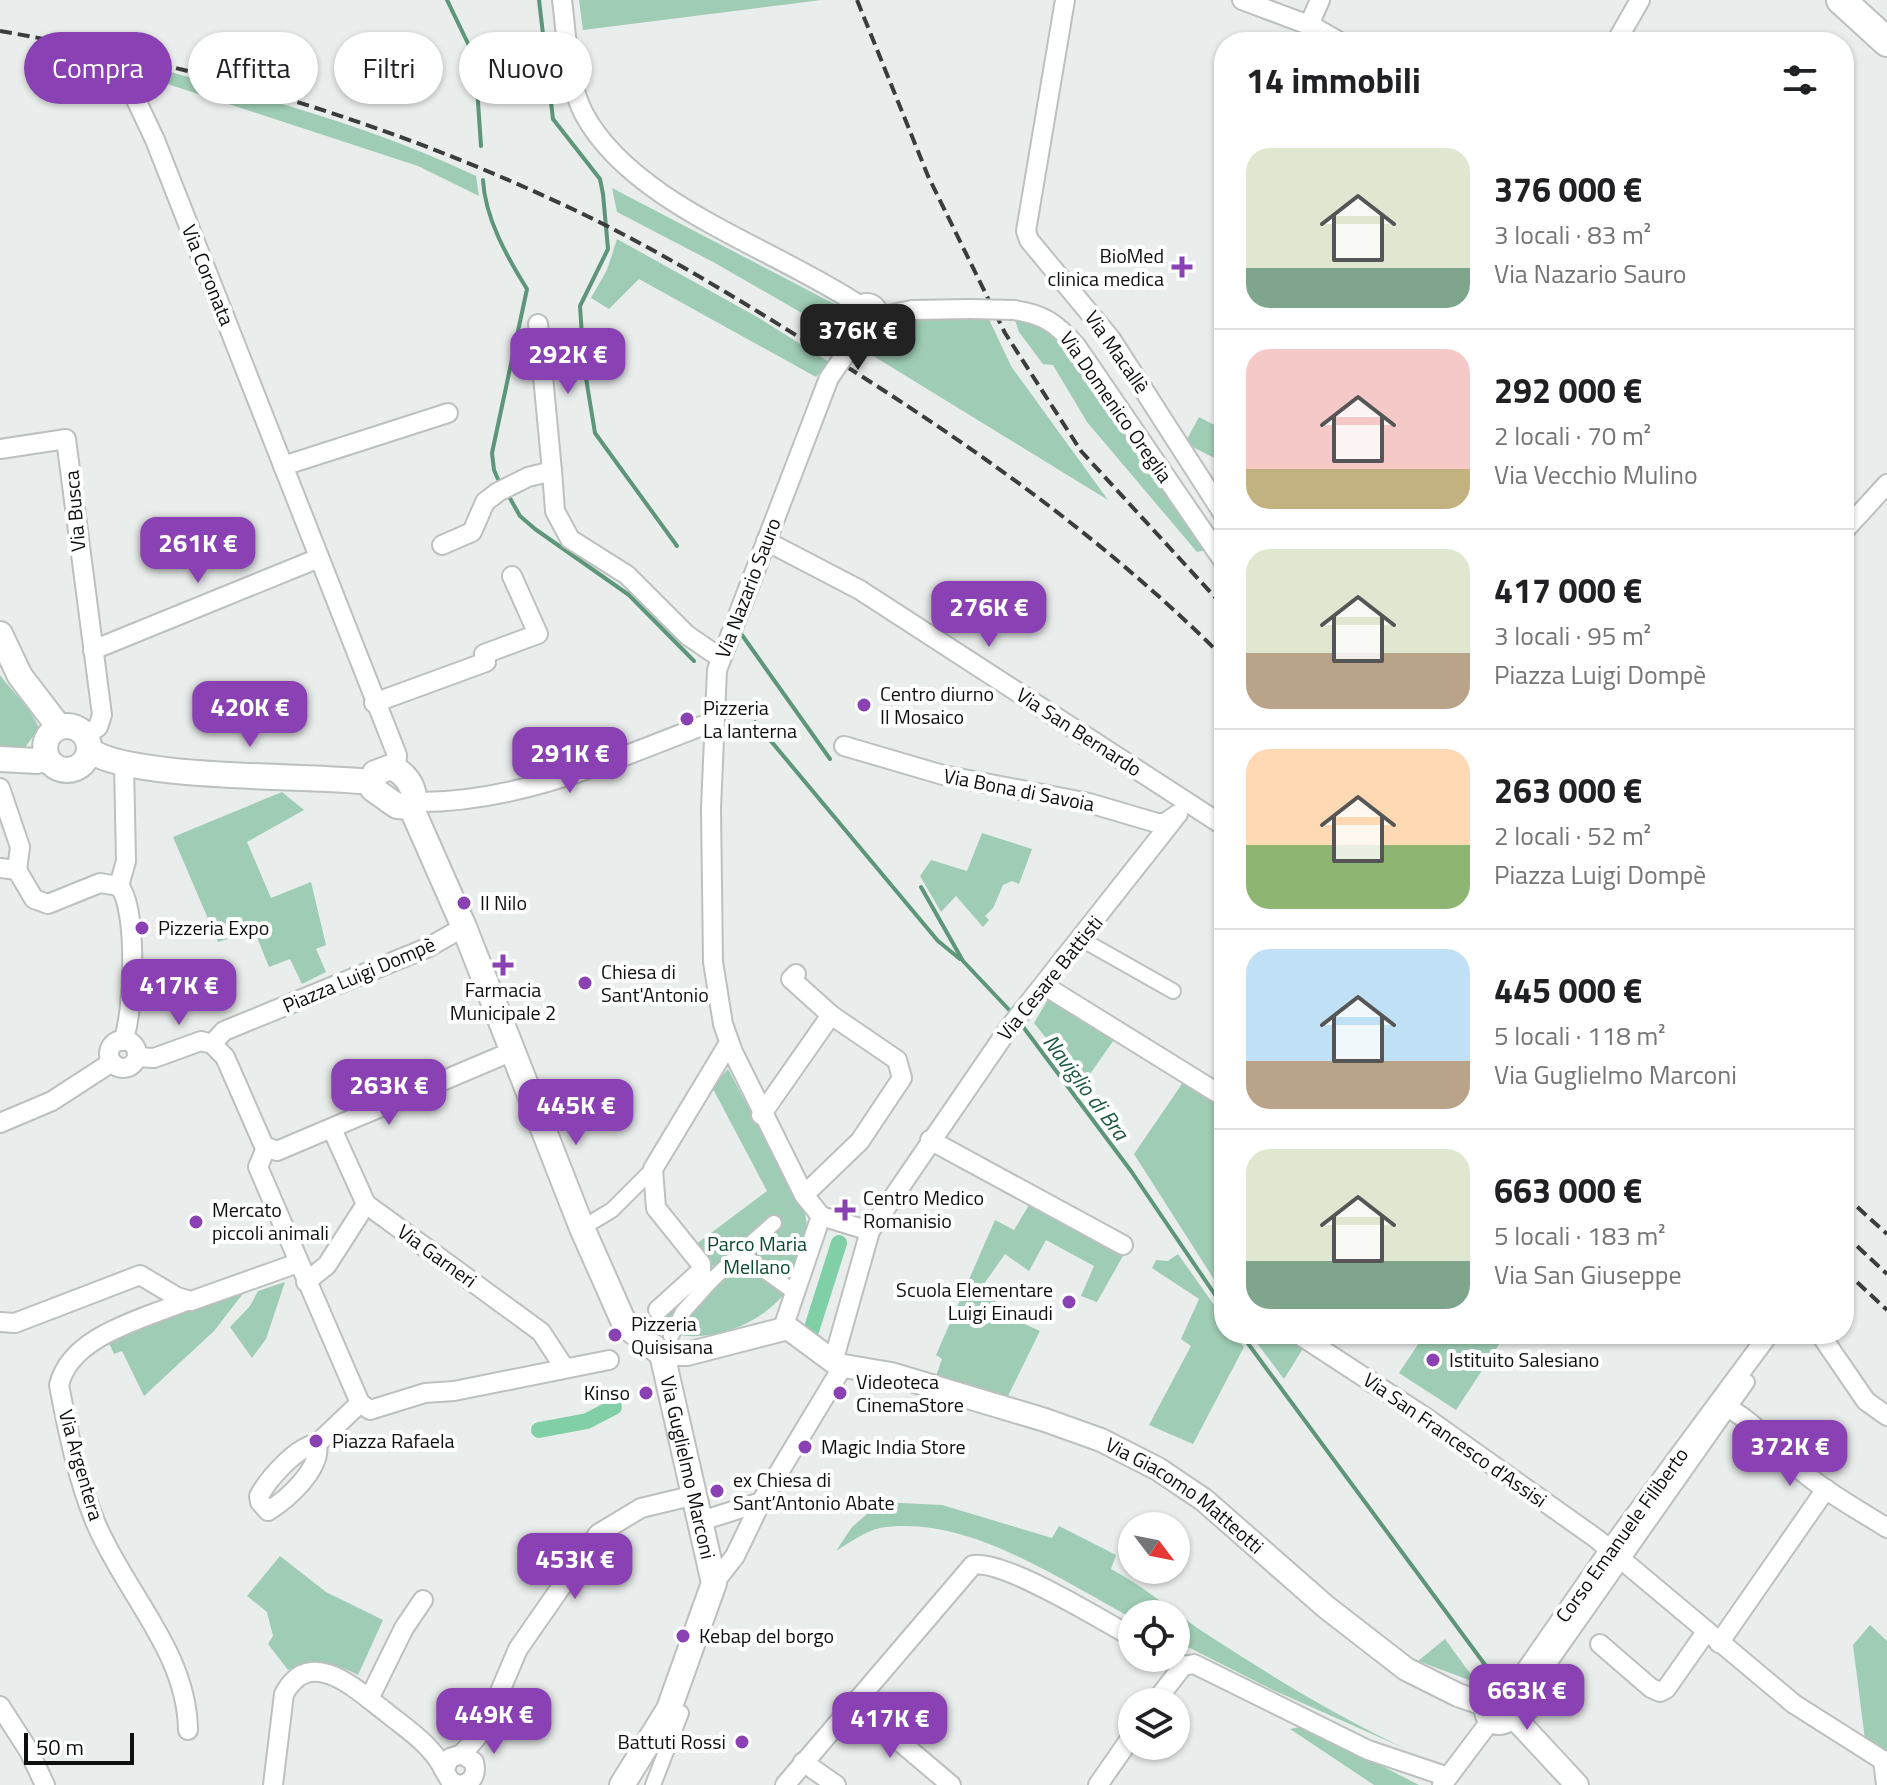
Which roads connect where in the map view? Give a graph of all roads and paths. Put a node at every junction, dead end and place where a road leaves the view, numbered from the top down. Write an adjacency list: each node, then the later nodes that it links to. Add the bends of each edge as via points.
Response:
1 (562, 0): 12 (street, via 574,82 584,114 606,145 651,186 859,305 873,304)
2 (1065, 0): 19 (street, Via Macallè, via 1026,231 1111,339)
3 (1242, 0): 7 (street)
4 (1320, 0): 7 (street)
5 (1640, 0): 9 (street)
6 (1841, 0): 10 (main road)
7 (1309, 25): 8 (street)
8 (1322, 32)
9 (1622, 32)
10 (1887, 42)
11 (138, 104): 16 (street, Via Coronata)
12 (871, 321): 21 (street, Via Nazario Sauro, bridge, via 820,393); 23 (street, Via Domenico Oreglia, bridge, via 912,310 970,309 1014,310 1055,322)
13 (538, 324): 17 (street)
14 (448, 413): 16 (street)
15 (0, 449): 27 (street, Via Busca, via 66,439)
16 (283, 466): 24 (street, Via Coronata)
17 (552, 471): 22 (street, via 504,488 485,502 472,532); 28 (street, via 555,511 570,539 627,575 687,635)
18 (1887, 484): 20 (street)
19 (1214, 499)
20 (1854, 520)
21 (766, 541): 28 (street, Via Nazario Sauro); 40 (street, Via San Bernardo, via 860,590)
22 (442, 545)
23 (1214, 547)
24 (319, 558): 27 (street); 29 (street, Via Coronata)
25 (512, 576): 29 (street, via 538,634 484,654 486,662)
26 (0, 634): 31 (main road, via 20,676)
27 (93, 650): 32 (street, Via Busca, via 102,715)
28 (719, 657): 30 (street, Via Nazario Sauro)
29 (374, 703): 37 (street, Via Coronata, via 397,755)
30 (712, 722): 41 (street, via 651,747 506,792); 53 (street, Via Nazario Sauro, via 713,962)
31 (59, 727): 32 (main road, via 74,726); 34 (main road, via 47,736)
32 (87, 743): 34 (main road, via 83,764 70,770 56,768); 36 (main road)
33 (844, 746): 42 (street, Via Bona di Savoia, via 943,775 1089,803 1157,823)
34 (46, 757): 35 (main road)
35 (0, 759)
36 (124, 764): 38 (main road); 45 (street, via 126,861)
37 (396, 769): 38 (main road, via 378,771); 41 (main road, Via Guglielmo Marconi, via 408,781)
38 (371, 782): 41 (main road, via 397,806)
39 (0, 788): 44 (street, via 20,847)
40 (1186, 802): 42 (street); 43 (street, Via San Bernardo)
41 (413, 804): 46 (main road, Via Guglielmo Marconi)
42 (1174, 819): 47 (street, Via Cesare Battisti)
43 (1214, 820)
44 (9, 869): 45 (street, via 34,899 48,904 100,883)
45 (119, 886): 52 (street, via 128,901 133,995)
46 (464, 927): 54 (street, Piazza Luigi Dompè, via 429,947 224,1031); 55 (main road, Via Guglielmo Marconi)
47 (1081, 939): 49 (street, Via Cesare Battisti); 50 (street)
48 (796, 974): 51 (street, via 791,979)
49 (1045, 986): 58 (street); 62 (street, Via Cesare Battisti)
50 (1173, 991)
51 (831, 1015): 59 (street); 65 (street, via 897,1060 902,1078 860,1141)
52 (123, 1041): 56 (street, via 134,1046); 57 (street, via 112,1047)
53 (729, 1043): 59 (street, Via Nazario Sauro); 64 (street)
54 (212, 1044): 56 (street, Piazza Luigi Dompè, via 201,1041 154,1058); 63 (street, via 225,1057)
55 (513, 1051): 61 (street); 69 (main road, Via Guglielmo Marconi)
56 (137, 1057): 57 (street, Piazza Luigi Dompè, via 128,1067)
57 (112, 1062): 60 (street, via 52,1101)
58 (1214, 1091)
59 (761, 1115): 65 (street, Via Nazario Sauro)
60 (0, 1123)
61 (332, 1129): 63 (street, via 277,1151); 66 (street, Via Garneri)
62 (930, 1140): 70 (street, Via Cesare Battisti); 71 (street)
63 (266, 1148): 73 (street, via 258,1167)
64 (653, 1169): 69 (street, via 612,1210); 74 (street, via 656,1208 701,1264)
65 (804, 1195): 67 (street, Via Nazario Sauro)
66 (366, 1204): 75 (street, via 327,1265); 87 (street, Via Garneri, via 541,1332)
67 (821, 1216): 70 (street); 80 (street)
68 (774, 1223): 72 (street)
69 (582, 1228): 84 (main road, Via Guglielmo Marconi, via 625,1325)
70 (870, 1231): 86 (street, Via Cesare Battisti)
71 (1123, 1245)
72 (740, 1253): 74 (street); 76 (street)
73 (298, 1263): 75 (street); 77 (street, Via Argentera)
74 (705, 1277): 78 (street); 84 (street)
75 (306, 1282): 89 (street)
76 (790, 1289)
77 (178, 1297): 79 (street, via 140,1275 15,1323); 110 (street, Via Argentera, via 77,1352 59,1385 97,1525 183,1681)
78 (658, 1310)
79 (0, 1322)
80 (783, 1328): 84 (street, via 687,1354); 86 (street, via 799,1333)
81 (1313, 1344): 98 (street, Via San Francesco d'Assisi)
82 (1763, 1344): 90 (street, Corso Emanuele Filiberto)
83 (1827, 1344): 91 (street, via 1866,1401)
84 (667, 1345): 94 (main road, Via Guglielmo Marconi)
85 (609, 1360): 87 (street)
86 (838, 1364): 95 (street, Via Cesare Battisti); 108 (street, Via Giacomo Matteotti, via 891,1374 1045,1420 1158,1469 1204,1500 1326,1607 1416,1674)
87 (564, 1367): 89 (street, via 425,1393 380,1409)
88 (1747, 1382): 90 (street, Corso Emanuele Filiberto)
89 (360, 1403): 92 (street)
90 (1724, 1406): 93 (street); 98 (street, Corso Emanuele Filiberto)
91 (1887, 1416)
92 (317, 1444)
93 (1826, 1489): 97 (street); 102 (street)
94 (691, 1496): 96 (main road, Via Guglielmo Marconi); 114 (street, via 641,1508 598,1534 518,1649 484,1729)
95 (761, 1502): 96 (street); 99 (street, Via Cesare Battisti, via 735,1556)
96 (698, 1522): 99 (main road, Via Guglielmo Marconi)
97 (1887, 1528)
98 (1617, 1555): 102 (street, Via San Francesco d'Assisi); 108 (street, Corso Emanuele Filiberto); 108 (street, Corso Emanuele Filiberto, via 1529,1692 1530,1711)
99 (714, 1583): 119 (main road, Via Guglielmo Marconi, via 669,1709)
100 (423, 1600): 105 (street)
101 (1118, 1630): 106 (street, via 1009,1572 973,1565)
102 (1713, 1638): 103 (street, via 1660,1692); 113 (street, Via San Francesco d'Assisi, via 1794,1704)
103 (1600, 1644)
104 (1190, 1664): 116 (street, via 1368,1750)
105 (369, 1699): 114 (street); 118 (street, via 330,1673 309,1672 290,1684 281,1711)
106 (853, 1702): 112 (street); 115 (street)
107 (0, 1706): 117 (street)
108 (1503, 1712): 116 (street); 124 (street)
109 (681, 1713): 120 (street)
110 (188, 1730)
111 (1118, 1756): 123 (street)
112 (803, 1762): 121 (street); 122 (street)
113 (1885, 1762): 125 (street)
114 (457, 1775)
115 (939, 1781)
116 (1445, 1781)
117 (45, 1785)
118 (273, 1785)
119 (622, 1785)
120 (653, 1785)
121 (785, 1785)
122 (836, 1785)
123 (1098, 1785)
124 (1577, 1785)
125 (1886, 1785)

